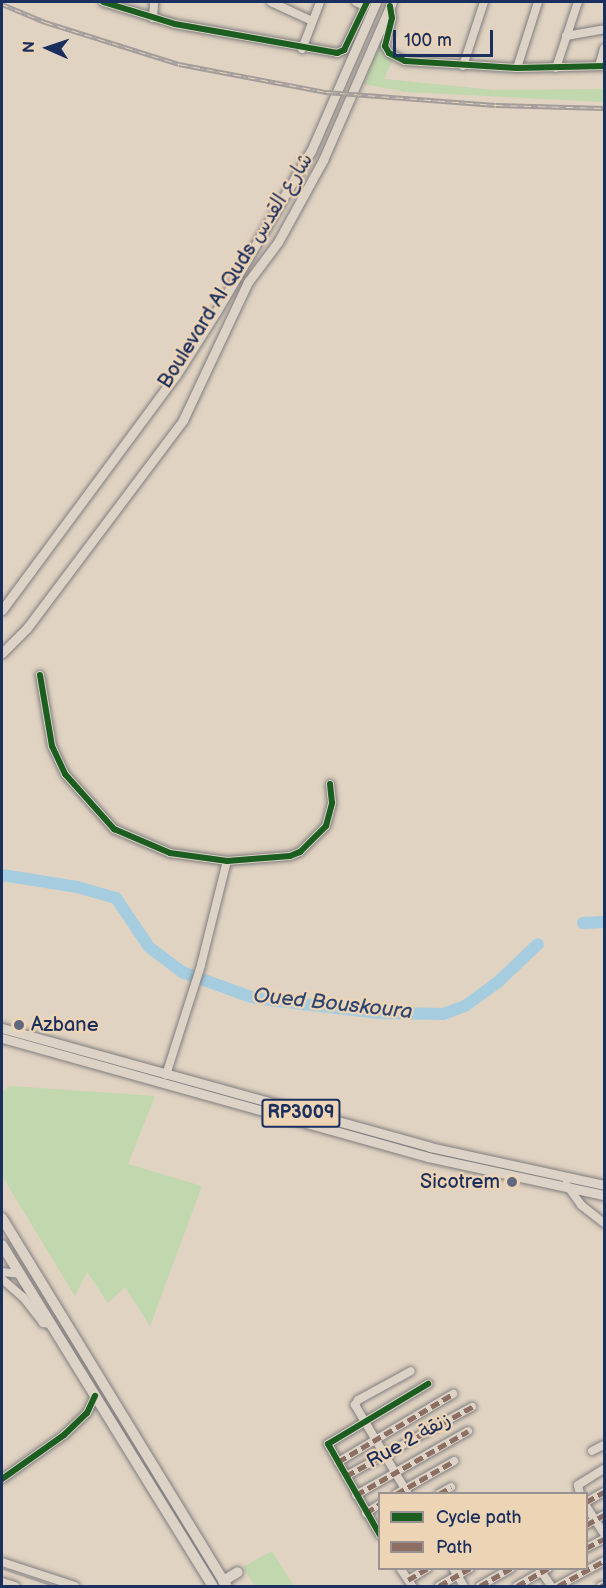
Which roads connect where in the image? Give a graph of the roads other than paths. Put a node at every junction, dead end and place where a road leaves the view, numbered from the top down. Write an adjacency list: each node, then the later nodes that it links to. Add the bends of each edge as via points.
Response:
1 (103, 2): 10 (street)
2 (154, 2): 13 (street)
3 (271, 2): 14 (street)
4 (320, 2): 14 (street)
5 (356, 2): 11 (street)
6 (376, 2): 23 (main road, Boulevard Al Quds شارع القدس, via 310,152 216,312 176,375)
7 (484, 2): 19 (street)
8 (538, 2): 21 (street)
9 (578, 2): 16 (street)
10 (119, 4): 13 (street)
11 (366, 4): 17 (street, via 341,53)
12 (391, 4): 19 (street, via 391,22 384,41 395,57); 24 (main road, Boulevard Al Quds شارع القدس, via 323,160 278,242 248,282 183,420 27,628)
13 (153, 18): 17 (street)
14 (312, 21): 17 (street)
15 (604, 29): 16 (street)
16 (566, 36): 22 (street)
17 (302, 49)
18 (604, 49): 20 (street)
19 (463, 66): 21 (street)
20 (602, 66): 22 (street)
21 (517, 68): 22 (street)
22 (556, 68)
23 (2, 610)
24 (2, 653)
25 (40, 675): 27 (street, via 59,762 114,829 170,853)
26 (330, 784): 27 (street, via 332,803 326,826 300,852 280,859)
27 (227, 861): 30 (street, via 201,965)
28 (2, 1028): 30 (main road, RP3009)
29 (2, 1038): 33 (main road, RP3009, via 428,1157)
30 (166, 1075): 31 (main road, RP3009, via 430,1147)
31 (563, 1177): 32 (main road, RP3009); 33 (street)
32 (604, 1185)
33 (568, 1188): 34 (main road, RP3009); 36 (street, via 581,1205)
34 (604, 1195)
35 (2, 1218): 85 (highway)
36 (604, 1223)
37 (2, 1245): 39 (highway)
38 (2, 1272): 39 (street)
39 (20, 1274): 41 (highway)
40 (2, 1279): 41 (street, via 23,1297 43,1323)
41 (51, 1324): 45 (highway)
42 (411, 1371): 47 (street, via 358,1400 355,1405)
43 (428, 1384): 47 (street)
44 (453, 1394): 49 (street)
45 (95, 1396): 58 (street, via 87,1413 64,1435); 89 (highway)
46 (472, 1407): 52 (street, Rue 2 زنقة)
47 (365, 1421): 49 (street); 54 (street, via 329,1442)
48 (468, 1431): 56 (street)
49 (375, 1438): 52 (street); 54 (street)
50 (604, 1445): 51 (street)
51 (592, 1451)
52 (384, 1454): 56 (street); 57 (street, Rue 2 زنقة)
53 (454, 1461): 60 (street)
54 (338, 1462): 57 (street)
55 (604, 1469): 62 (street, via 578,1485)
56 (395, 1472): 60 (street); 64 (street)
57 (346, 1476): 64 (street)
58 (2, 1479)
59 (451, 1487): 61 (street)
60 (407, 1491)
61 (442, 1492)
62 (580, 1492)
63 (604, 1492): 65 (street)
64 (356, 1495): 68 (street)
65 (588, 1503)
66 (378, 1505): 68 (street)
67 (588, 1507): 70 (street)
68 (366, 1513): 72 (street)
69 (604, 1515): 70 (street)
70 (596, 1520): 71 (street); 73 (street)
71 (588, 1524)
72 (378, 1530)
73 (604, 1534)
74 (604, 1539): 75 (street)
75 (588, 1547)
76 (604, 1561): 95 (street)
77 (2, 1562): 88 (street)
78 (401, 1570): 86 (street)
79 (427, 1570): 86 (street)
80 (509, 1570): 92 (street)
81 (543, 1570): 93 (street); 94 (street)
82 (238, 1572): 85 (highway)
83 (455, 1572): 90 (street); 91 (street)
84 (2, 1582): 87 (street)
85 (225, 1584)
86 (409, 1584)
87 (15, 1587)
88 (75, 1587)
89 (213, 1587)
90 (439, 1587)
91 (464, 1587)
92 (480, 1587)
93 (517, 1587)
94 (551, 1587)
95 (558, 1587)

